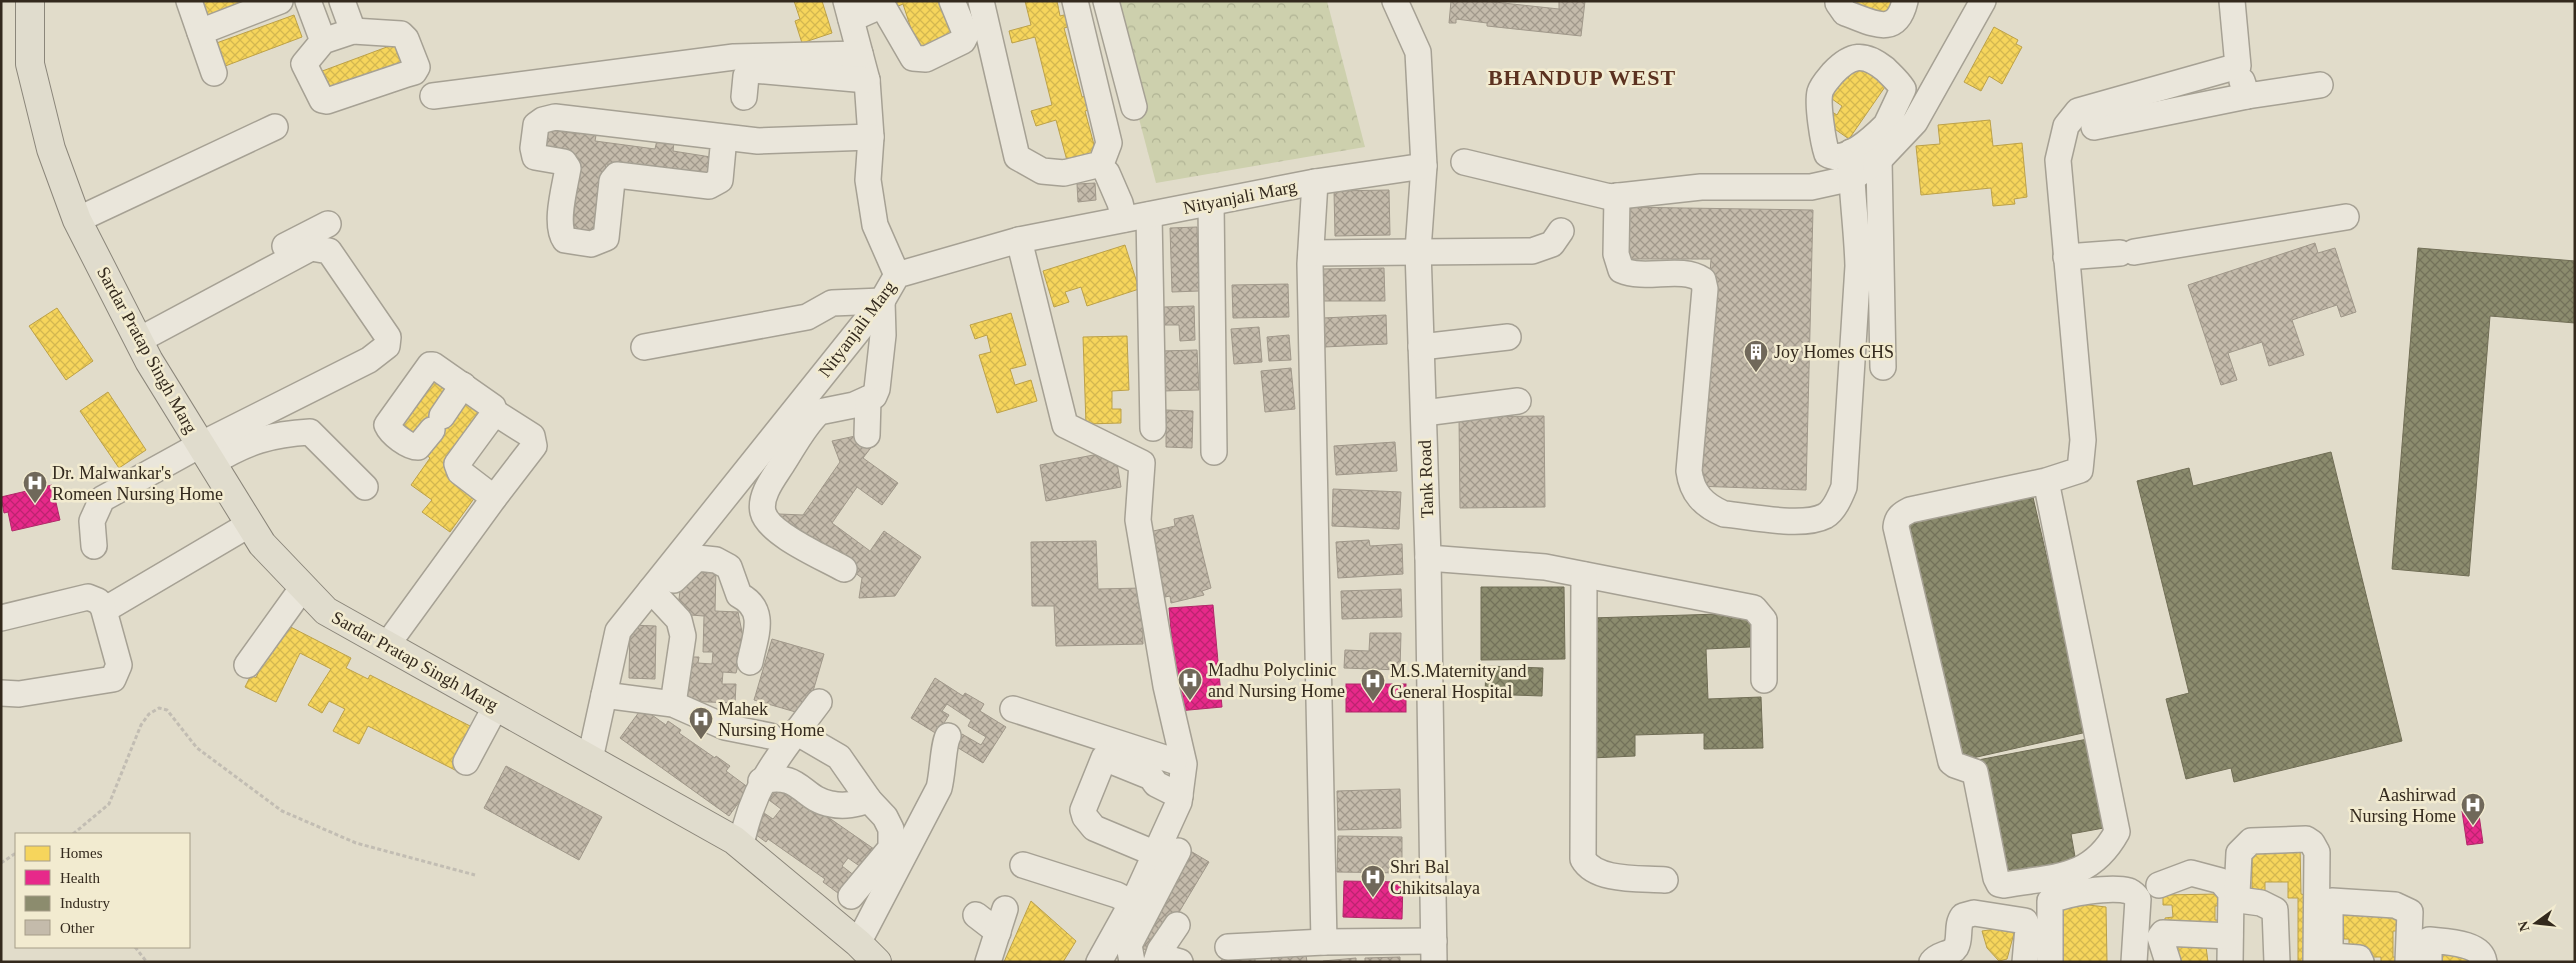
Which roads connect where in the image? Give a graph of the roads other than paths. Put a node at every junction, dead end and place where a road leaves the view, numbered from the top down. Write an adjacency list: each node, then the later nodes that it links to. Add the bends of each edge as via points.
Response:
1 (30, 1): 46 (main road, Sardar Pratap Singh Marg, via 30,64 50,149)
2 (189, 1): 18 (street)
3 (280, 1): 18 (street)
4 (292, 1): 19 (street)
5 (308, 1): 19 (street)
6 (342, 1): 17 (street)
7 (952, 1): 16 (street, via 966,35 963,41 926,59 913,58 884,8)
8 (981, 1): 9 (street, via 1017,157 1042,171 1064,174 1101,164 1109,143)
9 (1075, 1)
10 (1106, 1): 28 (street)
11 (1395, 1): 36 (street, Tank Road, via 1418,52)
12 (1905, 1): 15 (street, via 1897,22 1886,26 1844,14)
13 (1982, 1): 31 (street)
14 (2232, 1): 21 (street)
15 (1837, 6)
16 (848, 10): 20 (street)
17 (353, 30): 19 (street); 19 (street, via 401,34 417,67 414,72 322,100 304,64)
18 (200, 32): 22 (street)
19 (315, 40)
20 (860, 54): 23 (street); 25 (street, via 734,57)
21 (2238, 66): 26 (street); 52 (street, via 2078,111 2066,126 2058,160)
22 (214, 74)
23 (866, 80): 27 (street, via 753,70 746,76); 33 (street)
24 (2320, 85): 26 (street)
25 (433, 96)
26 (2247, 96): 29 (street)
27 (744, 97)
28 (1134, 107)
29 (2094, 126)
30 (275, 128): 46 (street)
31 (1894, 128): 34 (street); 34 (street, via 1898,81 1872,58 1844,61 1825,82 1820,93 1827,154 1838,157); 38 (street); 59 (street)
32 (724, 137): 32 (street, via 720,180 715,184 709,186 617,174 612,181 606,238 591,244 565,240 560,233 568,168 564,162 535,157 533,148 536,125 555,117); 33 (street, via 758,141)
33 (872, 137): 53 (street, via 868,180 875,225)
34 (1851, 152): 38 (street)
35 (1464, 162): 41 (street)
36 (1424, 166): 39 (street, Nityanjali Marg); 50 (street, Tank Road)
37 (1107, 173): 45 (street)
38 (1852, 178): 41 (street, via 1810,187 1701,187); 41 (street, via 1858,266 1844,487 1826,516 1803,522 1724,514 1714,510 1692,487 1689,471 1705,289 1703,280 1693,274 1633,275 1621,270 1616,254)
39 (1315, 182): 42 (street, Nityanjali Marg); 51 (street)
40 (1726, 200): 41 (street)
41 (1617, 201)
42 (1211, 203): 43 (street, Nityanjali Marg); 67 (street)
43 (1149, 215): 45 (street, Nityanjali Marg); 65 (street)
44 (2346, 217): 52 (street, via 2127,252)
45 (1124, 219): 49 (street, Nityanjali Marg)
46 (77, 220): 55 (main road, Sardar Pratap Singh Marg)
47 (328, 224): 55 (street)
48 (1561, 231): 50 (street, via 1552,244 1532,251)
49 (1019, 240): 53 (street, Nityanjali Marg); 97 (street, via 1065,425 1142,463 1138,520)
50 (1418, 250): 51 (street); 57 (street, Tank Road)
51 (1311, 253): 111 (street)
52 (2066, 257): 70 (street, via 2083,440 2080,470)
53 (898, 275): 54 (street, Nityanjali Marg)
54 (882, 301): 58 (street, via 832,303 807,318); 61 (street, via 883,335 877,389); 79 (street, Nityanjali Marg)
55 (135, 333): 69 (main road, Sardar Pratap Singh Marg, via 148,361); 69 (street, via 311,248 329,251 388,337 387,346 369,360)
56 (1508, 337): 57 (street)
57 (1421, 347): 64 (street, Tank Road)
58 (644, 348)
59 (1882, 366)
60 (463, 385): 60 (street, via 437,366 430,365 387,424 389,429 418,448); 63 (street, via 493,407)
61 (868, 399): 66 (street); 76 (street, via 819,412 768,486 763,501 767,521 779,533)
62 (1518, 401): 64 (street)
63 (494, 412): 72 (street, via 457,464 460,472); 72 (street, via 532,436 534,446)
64 (1424, 413): 75 (street, Tank Road)
65 (1152, 428)
66 (867, 435)
67 (1214, 452)
68 (259, 453): 69 (street, via 235,463)
69 (210, 460): 71 (street, via 251,441 280,434 310,432); 73 (main road, Sardar Pratap Singh Marg); 74 (street, via 102,499 92,522)
70 (2046, 480): 70 (street, via 1910,510 1902,514 1896,526 1951,762 1974,772 1999,884 2079,872 2097,861 2117,832)
71 (365, 487)
72 (494, 498): 82 (street)
73 (250, 524): 78 (main road, Sardar Pratap Singh Marg, via 262,544); 80 (street)
74 (94, 546)
75 (1428, 558): 77 (street, via 1545,567); 114 (street, Tank Road)
76 (844, 569)
77 (1584, 575): 85 (street, via 1754,608 1764,620); 104 (street, via 1584,859 1588,867 1605,874)
78 (303, 587): 82 (main road, Sardar Pratap Singh Marg, via 326,611); 84 (street)
79 (657, 596): 83 (street, via 697,558 716,560 729,567 739,595 750,600 758,620); 87 (street, Nityanjali Marg, via 618,631); 89 (street, via 680,620 683,636)
80 (111, 606)
81 (1, 618): 86 (street, via 88,597 103,607 119,665 114,679 19,694)
82 (387, 645): 90 (main road, Sardar Pratap Singh Marg)
83 (750, 662)
84 (247, 665)
85 (1764, 680)
86 (1, 693)
87 (604, 695): 89 (street); 95 (street, Nityanjali Marg)
88 (819, 702): 92 (street)
89 (672, 704): 93 (street, via 725,727)
90 (496, 706): 95 (main road, Sardar Pratap Singh Marg); 96 (street)
91 (1013, 710): 97 (street)
92 (796, 732): 98 (street); 100 (street, via 839,757)
93 (770, 736)
94 (948, 736): 112 (street, via 939,788)
95 (590, 759): 101 (main road, Sardar Pratap Singh Marg)
96 (466, 762)
97 (1179, 762): 99 (street)
98 (761, 781): 100 (street, via 778,777 795,783 829,804 849,806); 101 (street, via 748,812)
99 (1180, 796): 102 (street); 102 (street, via 1156,784 1151,777 1094,754 1083,810 1085,817 1094,828)
100 (869, 800): 106 (street, via 891,829 891,848)
101 (740, 845): 112 (main road, Sardar Pratap Singh Marg)
102 (1167, 852): 107 (street); 118 (street, via 1129,945)
103 (1023, 866): 107 (street, via 1117,895)
104 (1665, 880)
105 (2159, 885): 110 (street, via 2192,873 2221,881 2231,893)
106 (851, 896)
107 (1132, 903): 117 (street)
108 (976, 915): 116 (street, via 1002,921)
109 (1177, 925): 119 (street, via 1160,950)
110 (2230, 936): 125 (street, via 2163,933 2160,937); 126 (street)
111 (1324, 942): 113 (street); 114 (street)
112 (858, 943): 115 (main road, Sardar Pratap Singh Marg)
113 (1228, 947)
114 (1434, 951)
115 (877, 962)
116 (988, 962)
117 (1099, 962)
118 (1132, 962)
119 (1157, 962): 120 (street, via 1166,958)
120 (1180, 962)
121 (1932, 962): 122 (street, via 1937,956 1953,950 1957,945 1959,921 1963,916 1974,913 2025,921 2028,928)
122 (2025, 962)
123 (2050, 962): 124 (street, via 2050,901 2070,894 2121,890 2132,892 2138,899)
124 (2134, 962)
125 (2168, 962)
126 (2230, 962)
127 (2277, 962): 128 (street, via 2275,910 2261,903 2239,900 2237,893 2239,853 2251,841 2306,839 2312,842 2317,852)
128 (2316, 962)
129 (2361, 962): 130 (street, via 2358,958 2332,956 2332,901 2395,905 2410,912)
130 (2408, 962)
131 (2429, 962): 132 (street, via 2429,940 2476,948 2483,954)
132 (2484, 962)

